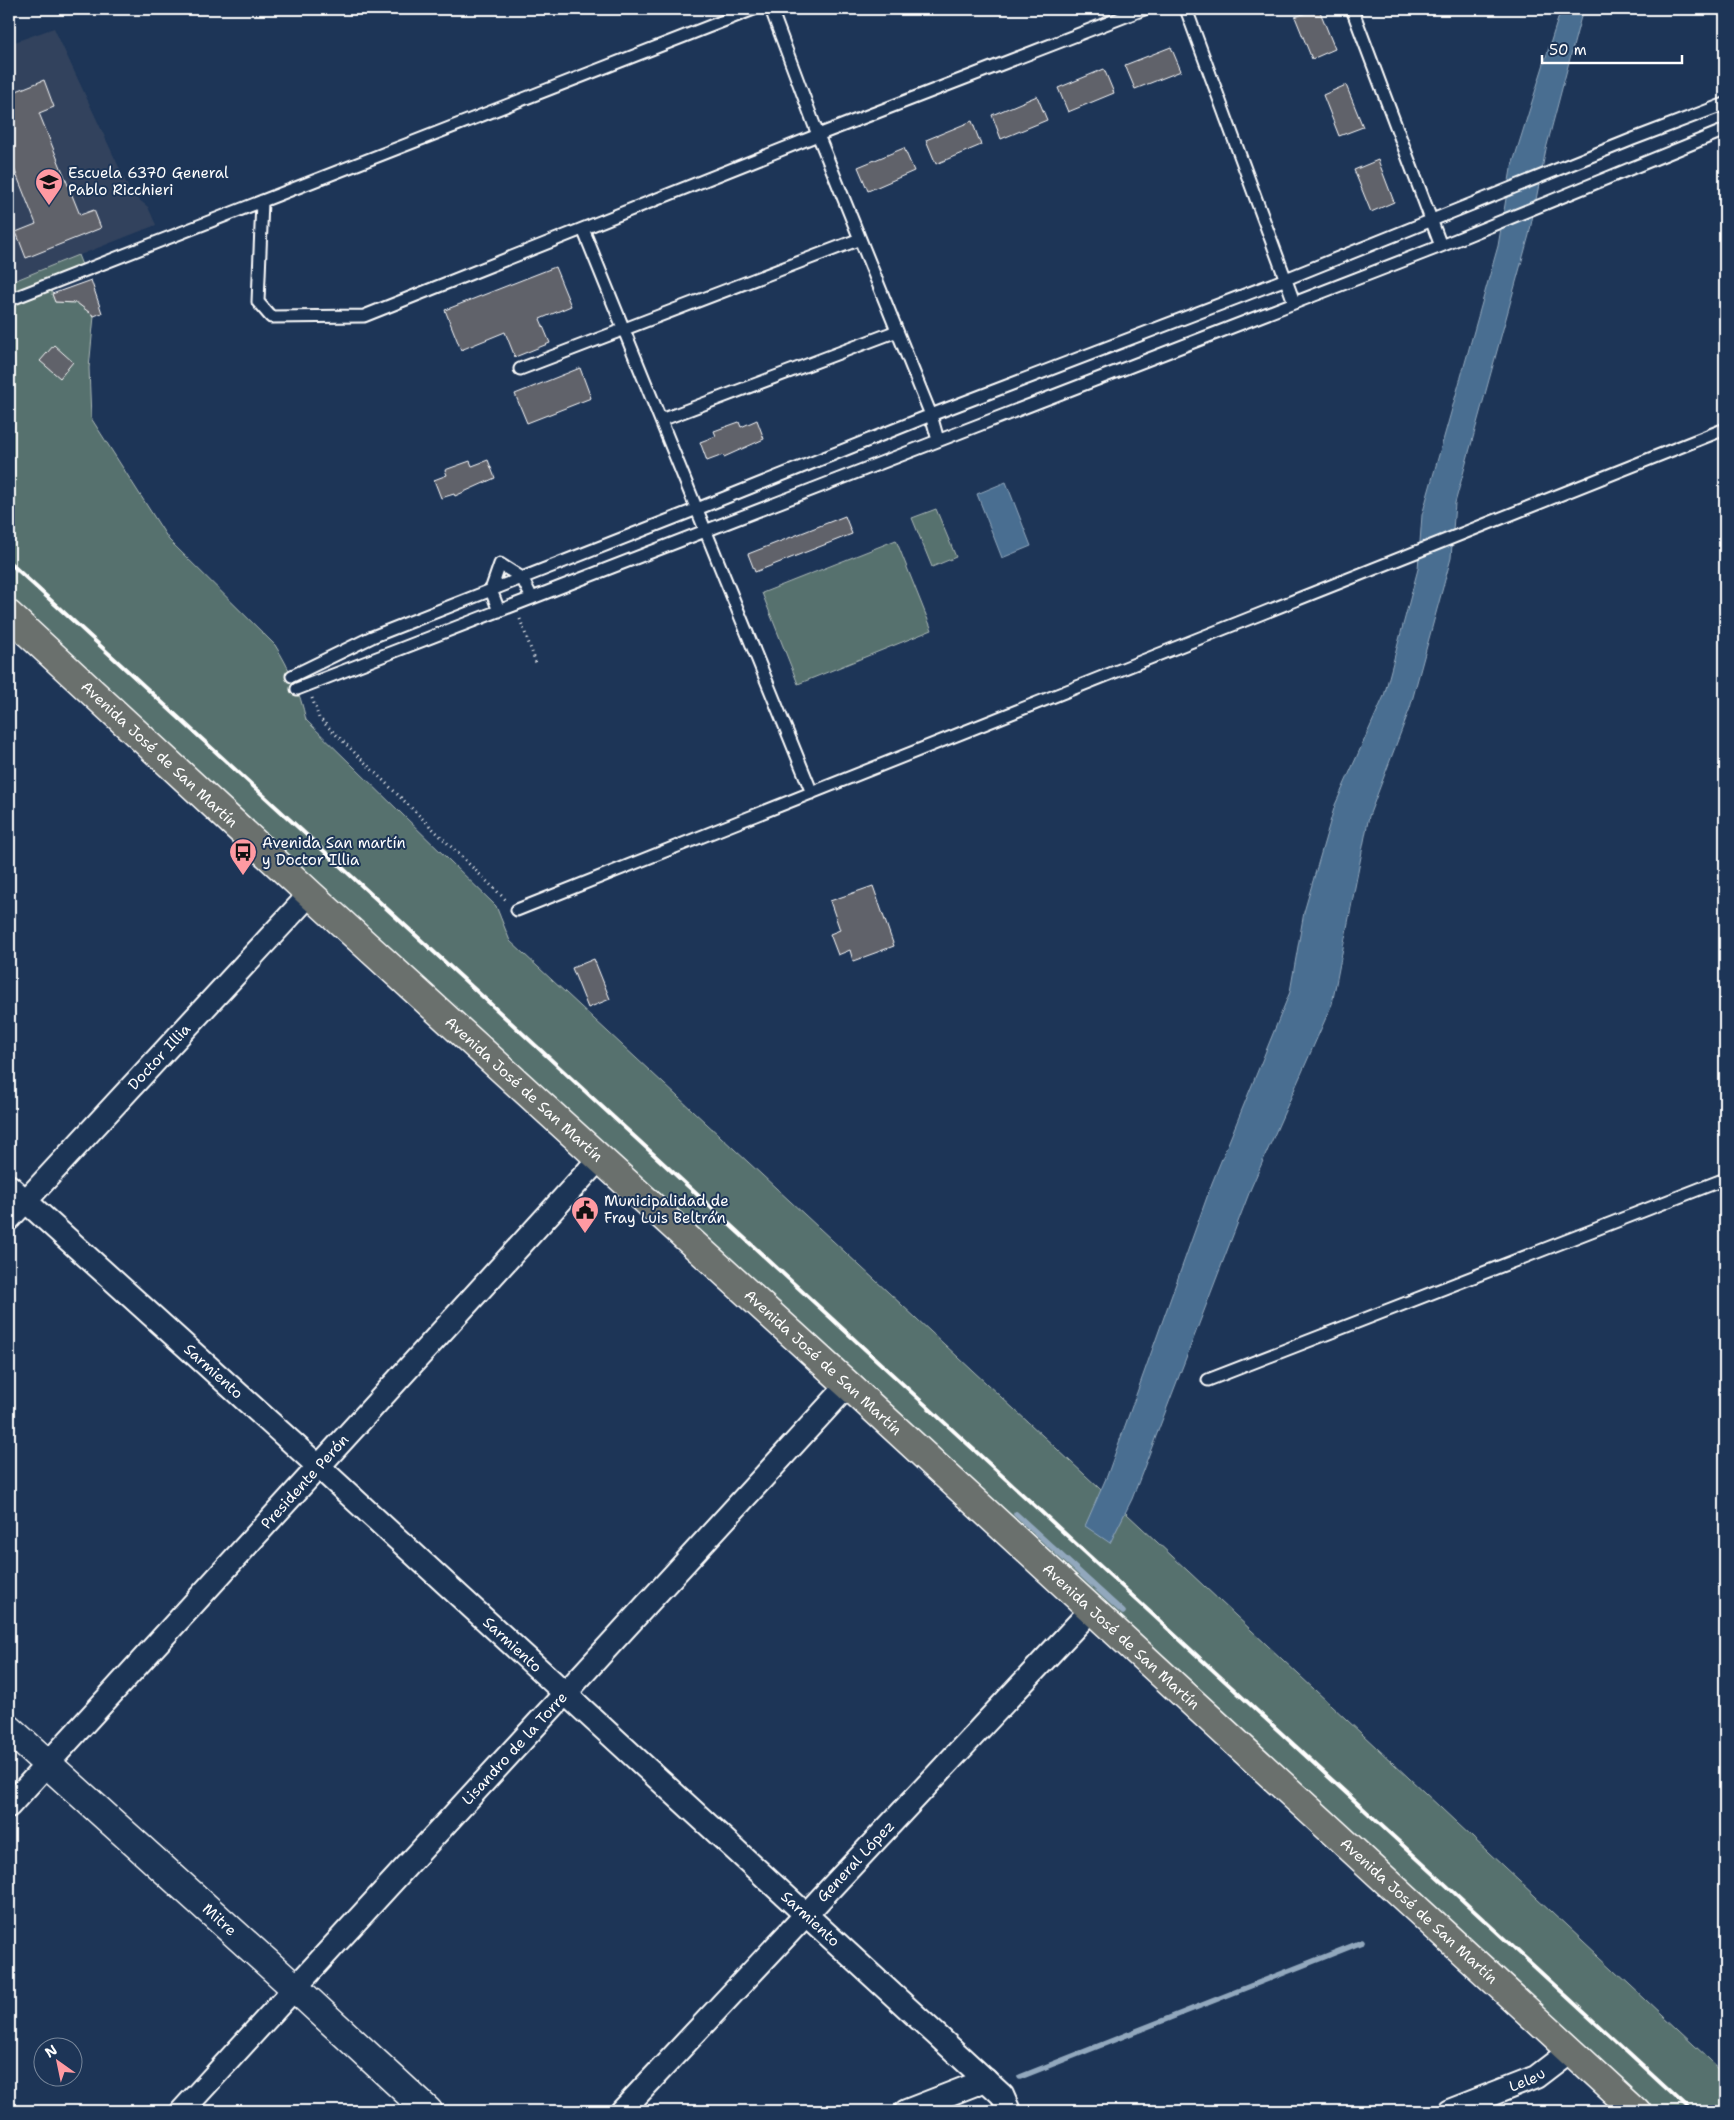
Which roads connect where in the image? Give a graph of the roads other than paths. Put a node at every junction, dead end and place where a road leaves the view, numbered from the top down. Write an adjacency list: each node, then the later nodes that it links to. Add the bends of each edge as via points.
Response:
1 (754, 9): 9 (lane)
2 (770, 9): 8 (lane)
3 (1144, 9): 8 (lane)
4 (1186, 9): 14 (lane)
5 (1352, 9): 10 (lane)
6 (1725, 104): 10 (lane)
7 (1725, 130): 13 (lane)
8 (818, 135): 11 (lane); 12 (lane)
9 (262, 201): 11 (lane, via 258,302 271,317 364,316); 15 (lane)
10 (1431, 222): 13 (lane); 14 (lane)
11 (583, 229): 17 (lane)
12 (860, 239): 17 (lane); 18 (lane)
13 (1441, 246): 16 (lane)
14 (1286, 279): 16 (lane); 20 (lane)
15 (9, 300)
16 (1294, 302): 23 (lane)
17 (624, 329): 19 (lane); 21 (lane)
18 (897, 331): 20 (lane); 21 (lane)
19 (520, 369)
20 (930, 415): 23 (lane); 24 (lane)
21 (661, 420): 24 (lane)
22 (1725, 428): 33 (lane)
23 (938, 440): 25 (lane)
24 (697, 509): 25 (lane); 26 (lane)
25 (704, 530): 28 (lane); 33 (lane)
26 (522, 578): 27 (lane); 27 (lane, via 500,564); 28 (lane)
27 (491, 590): 29 (lane); 31 (lane, via 372,636)
28 (532, 598): 29 (lane)
29 (499, 611): 32 (lane)
30 (12, 625): 34 (main road, Avenida José de San Martín)
31 (292, 676)
32 (302, 687)
33 (812, 793): 35 (lane)
34 (310, 894): 36 (main road, Avenida José de San Martín); 39 (street, Doctor Illia)
35 (517, 910)
36 (600, 1158): 42 (main road, Avenida José de San Martín); 43 (street, Presidente Perón)
37 (1725, 1179): 41 (lane)
38 (9, 1186): 39 (street, Sarmiento)
39 (26, 1201): 40 (street, Doctor Illia); 43 (street, Sarmiento)
40 (9, 1220)
41 (1208, 1380)
42 (848, 1385): 44 (main road, Avenida José de San Martín); 45 (street, Lisandro de la Torre)
43 (318, 1466): 45 (street, Sarmiento); 47 (street, Presidente Perón)
44 (1091, 1610): 49 (street, General López); 51 (main road, Avenida José de San Martín)
45 (565, 1694): 49 (street, Sarmiento); 50 (street, Lisandro de la Torre)
46 (9, 1729): 47 (street, Mitre)
47 (47, 1764): 48 (street, Presidente Perón); 50 (street, Mitre)
48 (9, 1806)
49 (806, 1915): 52 (street, Sarmiento); 55 (street, General López)
50 (295, 1988): 53 (street, Lisandro de la Torre); 54 (street, Mitre)
51 (1570, 2051): 58 (street, Leleu, via 1536,2077); 59 (main road, Avenida José de San Martín)
52 (986, 2080): 56 (street); 57 (street, Sarmiento, via 1002,2095)
53 (182, 2111)
54 (428, 2111)
55 (622, 2111)
56 (906, 2111)
57 (1008, 2111)
58 (1449, 2111)
59 (1636, 2111)

